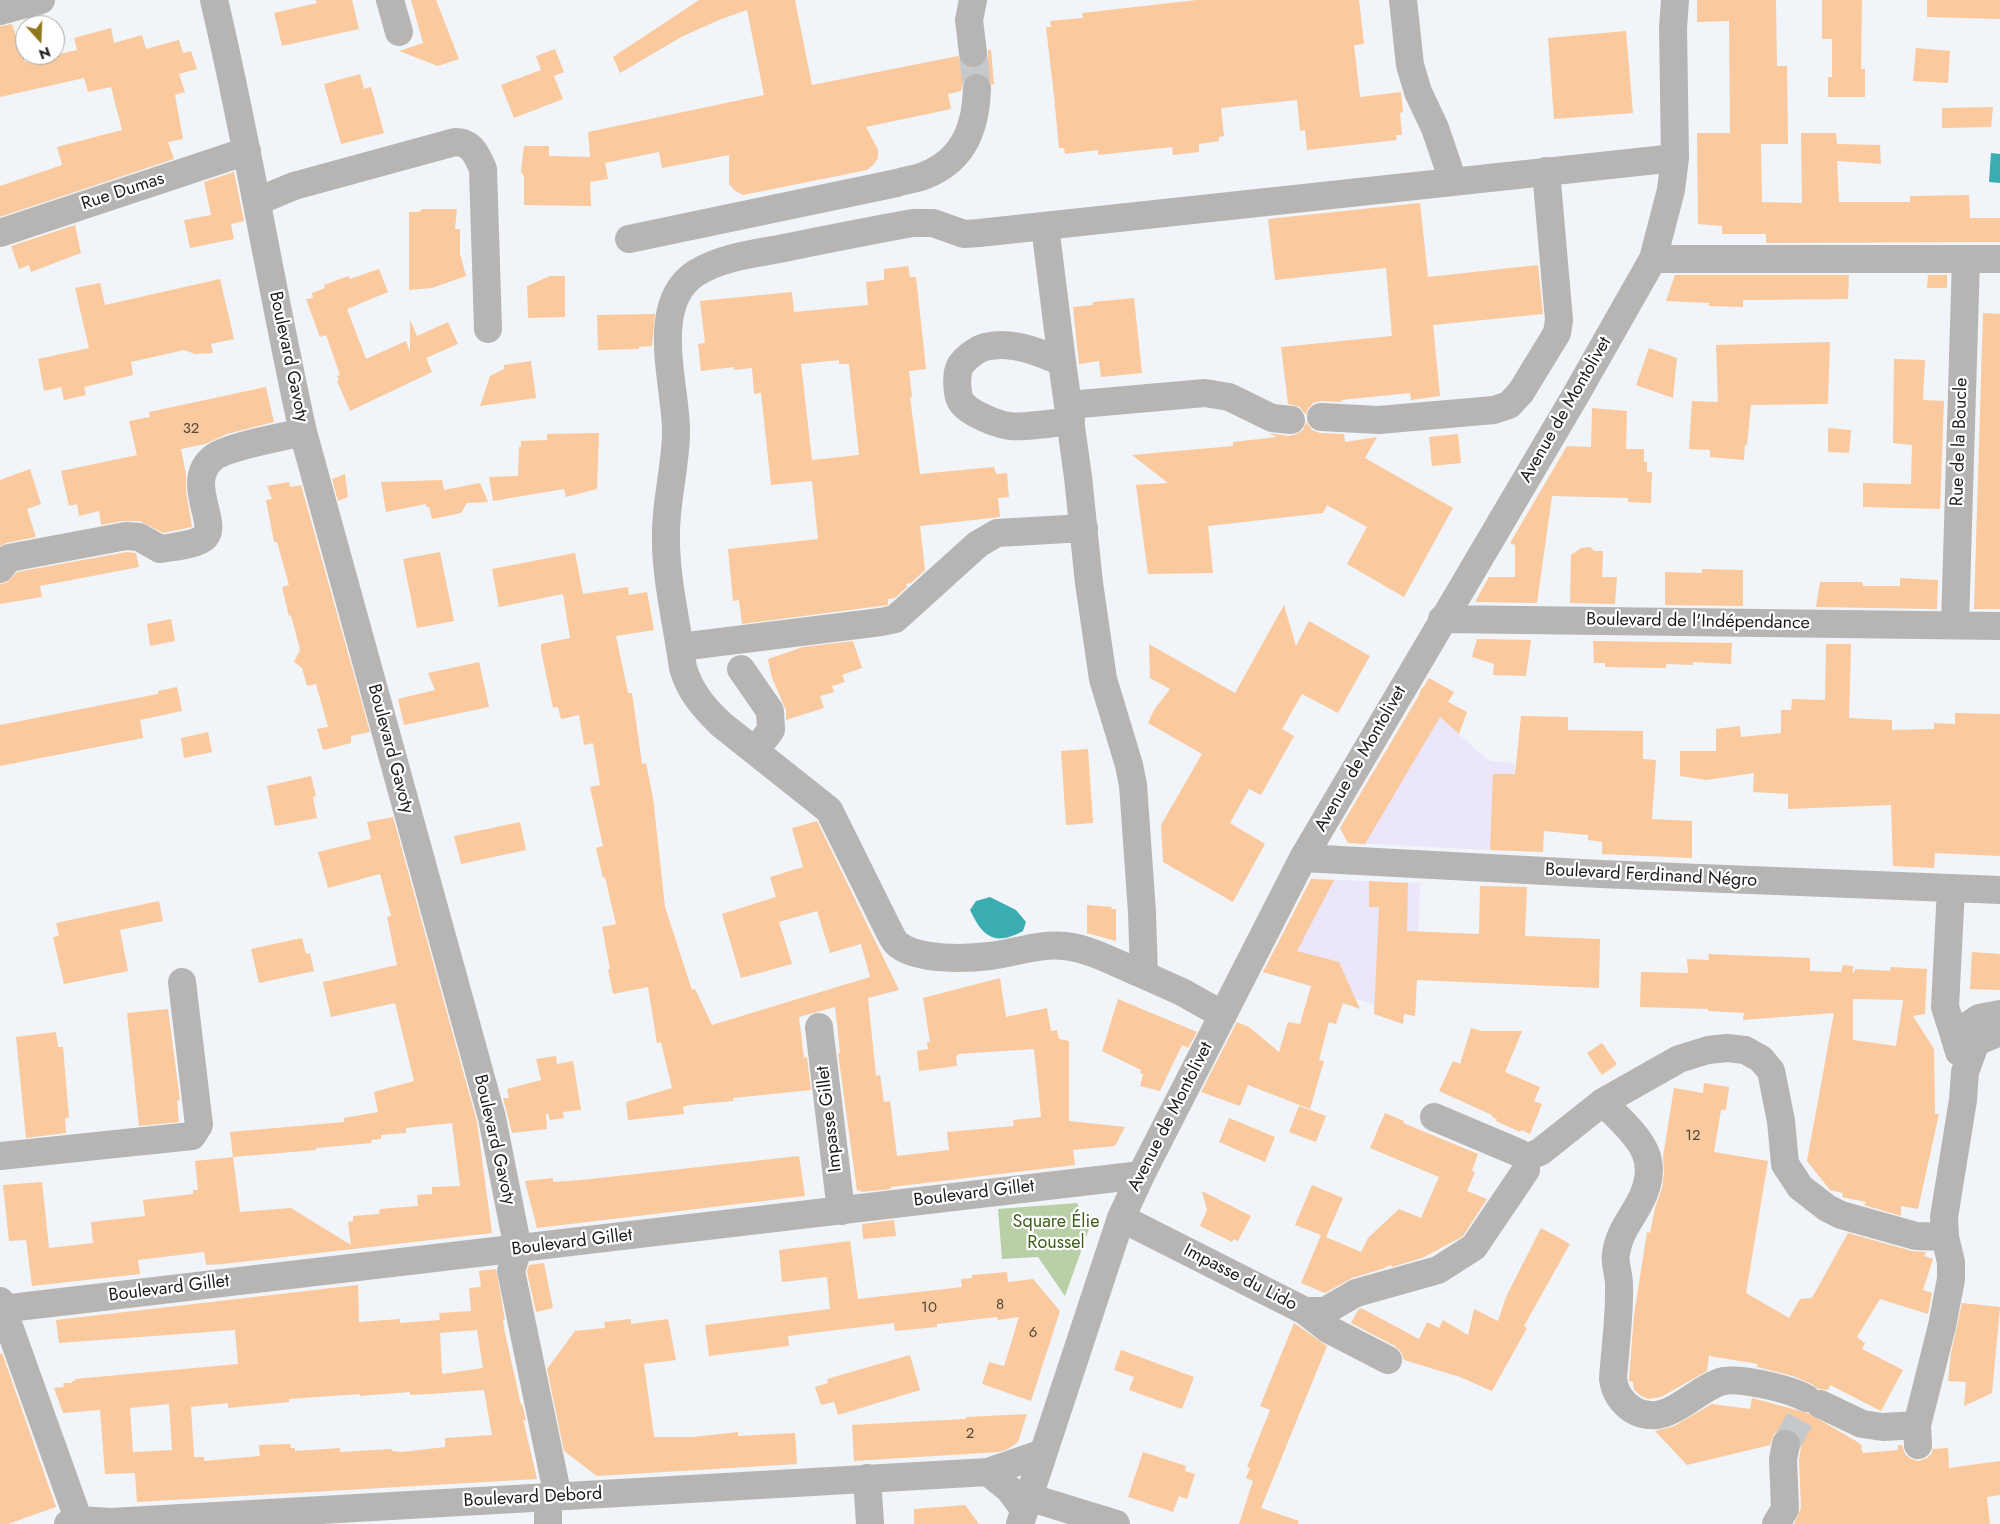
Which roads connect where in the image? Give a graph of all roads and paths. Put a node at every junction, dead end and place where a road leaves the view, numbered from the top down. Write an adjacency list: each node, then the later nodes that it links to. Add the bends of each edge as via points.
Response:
1 (41, 0): 7 (street)
2 (214, 0): 11 (street, Boulevard Gavoty)
3 (390, 0): 8 (street)
4 (973, 0): 9 (street, via 969,20)
5 (1403, 0): 14 (street, via 1410,65)
6 (1675, 0): 12 (street, Avenue de Montolivet)
7 (0, 11)
8 (399, 32)
9 (973, 54)
10 (977, 88): 18 (street, via 976,110 968,138 951,160 927,175)
11 (247, 151): 15 (street, Boulevard Gavoty); 17 (street, Rue Dumas)
12 (1674, 158): 13 (street); 19 (street, Avenue de Montolivet, via 1672,190)
13 (1546, 171): 14 (street); 25 (street, via 1559,320 1557,333 1521,392 1509,405 1494,410 1379,420)
14 (1453, 181): 16 (street)
15 (258, 201): 22 (street, via 294,186 464,142 473,150 483,169); 27 (street, Boulevard Gavoty)
16 (1045, 226): 23 (street); 33 (street, via 964,234 933,223 913,223 730,259 695,274 685,283 671,311 667,335 676,430 666,531 666,565)
17 (0, 233)
18 (629, 239)
19 (1653, 259): 20 (street); 30 (street, Avenue de Montolivet)
20 (1966, 259): 21 (street); 31 (street, Rue de la Boucle)
21 (2000, 259)
22 (488, 329)
23 (1062, 362): 24 (street); 24 (street, via 1032,350 984,347 960,366 957,387 961,403 981,416 1010,426)
24 (1070, 413): 26 (street, via 1206,393 1228,397 1272,418); 28 (street)
25 (1321, 417)
26 (1291, 420)
27 (303, 432): 29 (street, via 214,457 206,466 200,490 208,529 205,537 196,542 160,549 139,537 126,536 9,558); 55 (street, Boulevard Gavoty, via 492,1118)
28 (1084, 528): 33 (street, via 997,533 978,544 895,619); 39 (street, via 1103,679 1133,785)
29 (0, 569)
30 (1442, 619): 31 (street, Boulevard de l'Indépendance); 36 (street, Avenue de Montolivet)
31 (1954, 625): 32 (street, Boulevard de l'Indépendance)
32 (2000, 626)
33 (680, 647): 35 (street, via 687,681 697,698 722,725)
34 (741, 669): 35 (street, via 770,711 771,730)
35 (756, 751): 39 (street, via 829,810 898,945 925,955 966,958 1034,947 1068,946)
36 (1303, 858): 37 (street, Boulevard Ferdinand Négro); 41 (street, Avenue de Montolivet)
37 (1951, 888): 38 (street, Boulevard Ferdinand Négro); 45 (street, via 1944,1007)
38 (2000, 890)
39 (1144, 975): 41 (street)
40 (182, 982): 49 (street, via 199,1125 192,1136)
41 (1223, 1014): 51 (street, Avenue de Montolivet)
42 (2000, 1014): 45 (street, via 1979,1018)
43 (819, 1027): 52 (street, Impasse Gillet)
44 (2000, 1032): 46 (street, via 1976,1042)
45 (1954, 1035): 46 (street)
46 (1965, 1072): 54 (street, via 1944,1217)
47 (1603, 1102): 50 (street, via 1540,1152); 54 (street, via 1680,1058 1708,1050 1745,1050 1761,1059 1771,1071 1785,1164 1800,1187 1841,1215 1916,1236); 54 (street, via 1641,1142 1648,1158 1649,1174 1641,1200 1620,1235 1615,1256 1619,1284 1613,1379 1615,1392 1638,1413 1650,1416 1668,1412 1721,1382 1738,1381 1782,1389 1862,1424 1917,1435 1951,1279)
48 (1434, 1117): 50 (street)
49 (0, 1156)
50 (1526, 1158): 57 (street, Impasse du Lido, via 1526,1170 1474,1247 1438,1270 1356,1293 1325,1311)
51 (1141, 1175): 52 (street, Boulevard Gillet); 53 (street, Avenue de Montolivet)
52 (840, 1211): 55 (street, Boulevard Gillet)
53 (1121, 1218): 57 (street, Impasse du Lido); 60 (street, Avenue de Montolivet)
54 (1945, 1237)
55 (518, 1249): 56 (street, Boulevard Gillet); 63 (street, Boulevard Gavoty, via 511,1271)
56 (1, 1306): 66 (street)
57 (1305, 1311): 58 (street, via 1328,1329)
58 (1388, 1360)
59 (1786, 1444): 70 (street, via 1783,1459 1785,1509)
60 (1043, 1453): 61 (street, Boulevard Debord); 64 (street, Avenue de Montolivet)
61 (988, 1472): 62 (street, Boulevard Debord); 64 (street, via 1009,1489)
62 (867, 1478): 63 (street, Boulevard Debord); 68 (street)
63 (553, 1497): 65 (street, Boulevard Debord); 67 (street, Boulevard Gavoty)
64 (1024, 1510): 69 (street)
65 (461, 1513): 66 (street, Boulevard Debord)
66 (75, 1523)
67 (548, 1524)
68 (870, 1524)
69 (1116, 1524)
70 (1776, 1524)

